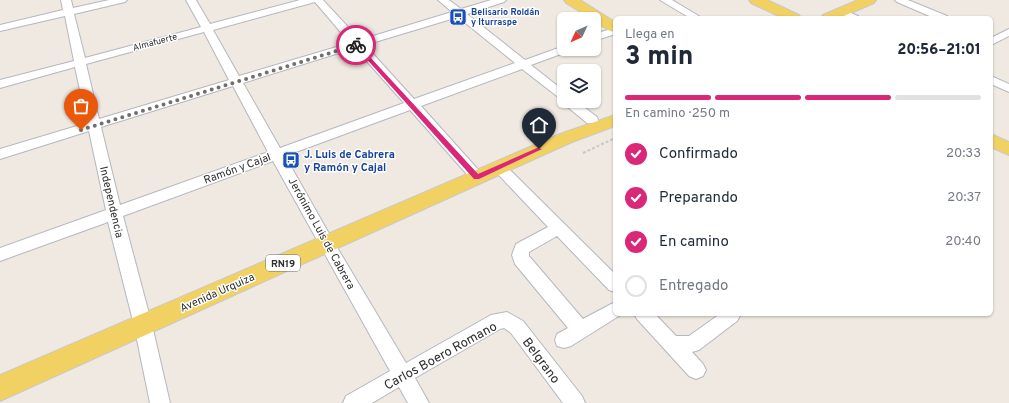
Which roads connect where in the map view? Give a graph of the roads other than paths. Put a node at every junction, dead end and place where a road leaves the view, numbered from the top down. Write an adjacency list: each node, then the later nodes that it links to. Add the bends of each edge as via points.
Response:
1 (122, 0): 14 (street)
2 (191, 0): 25 (street, Jerónimo Luis de Cabrera)
3 (311, 0): 25 (street, Almafuerte)
4 (318, 0): 32 (street)
5 (443, 0): 16 (street)
6 (501, 0): 16 (street)
7 (571, 0): 26 (main road)
8 (582, 0): 23 (main road)
9 (665, 0): 17 (street)
10 (756, 0): 18 (main road)
11 (771, 0): 19 (main road)
12 (869, 0): 15 (main road)
13 (900, 0): 22 (street)
14 (67, 6): 24 (street); 35 (street, Independencia)
15 (841, 12): 20 (main road); 21 (street)
16 (459, 13): 32 (street); 36 (street)
17 (693, 16)
18 (790, 16)
19 (804, 16)
20 (832, 16)
21 (850, 16)
22 (938, 16)
23 (613, 20)
24 (0, 28)
25 (207, 28): 35 (street, Almafuerte); 37 (street, Jerónimo Luis de Cabrera)
26 (613, 28)
27 (613, 30): 29 (street)
28 (1009, 32): 30 (street)
29 (601, 35)
30 (993, 40)
31 (993, 40): 33 (street)
32 (358, 44): 37 (street); 42 (street)
33 (1009, 46)
34 (557, 52): 36 (street, Ramón y Cajal)
35 (80, 63): 39 (street, Almafuerte); 47 (street, Independencia)
36 (523, 64): 41 (street); 42 (street, Ramón y Cajal)
37 (237, 81): 47 (street); 52 (street, Jerónimo Luis de Cabrera)
38 (993, 81): 40 (street)
39 (0, 84)
40 (1009, 88)
41 (557, 91)
42 (412, 105): 52 (street, Ramón y Cajal); 54 (street)
43 (577, 108): 45 (street)
44 (613, 112): 45 (main road, Avenida Urquiza / RN19)
45 (592, 120): 48 (main road, Avenida Urquiza / RN19)
46 (613, 121): 48 (main road, Avenida Urquiza / RN19)
47 (94, 125): 51 (street); 55 (street, Independencia)
48 (566, 138): 53 (main road, Avenida Urquiza / RN19)
49 (993, 141): 50 (main road)
50 (1009, 149)
51 (0, 154)
52 (277, 154): 55 (street, Ramón y Cajal); 57 (street, Jerónimo Luis de Cabrera)
53 (500, 167): 54 (main road, Avenida Urquiza / RN19); 56 (street)
54 (477, 177): 57 (main road, Avenida Urquiza / RN19)
55 (114, 213): 58 (street, Ramón y Cajal); 64 (street, Independencia)
56 (559, 228): 59 (street); 65 (street, via 522,248 520,255)
57 (326, 243): 64 (main road, Avenida Urquiza / RN19); 69 (street, Jerónimo Luis de Cabrera)
58 (0, 255)
59 (613, 283)
60 (613, 311): 65 (street)
61 (645, 316): 67 (street)
62 (731, 316): 67 (street, via 692,344)
63 (507, 320): 69 (street, Carlos Boero Romano, via 497,321); 74 (street, Belgrano, via 517,327)
64 (143, 325): 70 (main road, Avenida Urquiza / RN19); 71 (street, Independencia)
65 (581, 330): 66 (street)
66 (564, 340)
67 (674, 345): 68 (street)
68 (696, 370)
69 (403, 375): 72 (street, Carlos Boero Romano); 73 (street, Jerónimo Luis de Cabrera)
70 (0, 388)
71 (160, 403)
72 (353, 403)
73 (419, 403)
74 (574, 403)

